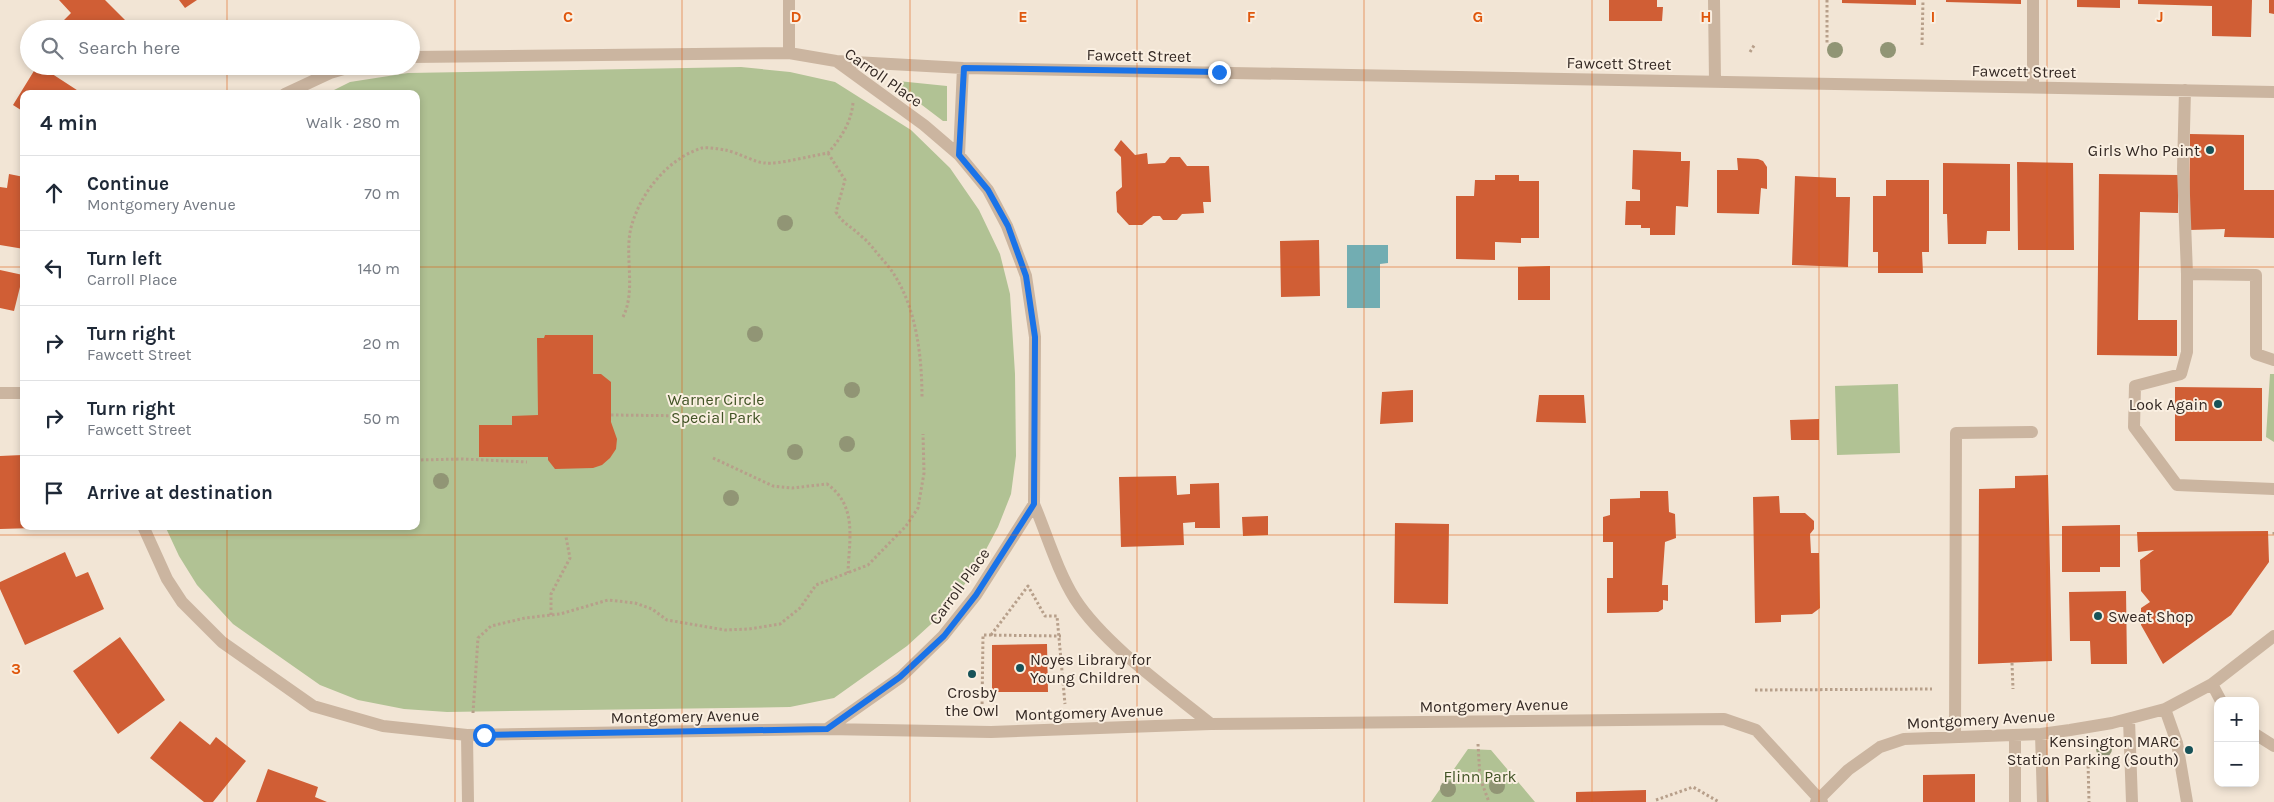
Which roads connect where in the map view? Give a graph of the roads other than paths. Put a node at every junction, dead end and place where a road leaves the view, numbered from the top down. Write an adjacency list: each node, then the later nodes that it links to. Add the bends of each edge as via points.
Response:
1 (789, 0): 4 (street)
2 (1714, 0): 9 (street)
3 (2033, 0): 10 (street)
4 (789, 53): 5 (street, Carroll Place); 6 (street, Carroll Place)
5 (420, 58)
6 (836, 61): 7 (street, Fawcett Street); 14 (street, Carroll Place, via 924,125)
7 (964, 68): 9 (street, Fawcett Street); 14 (street)
8 (326, 75): 11 (street)
9 (1715, 82): 10 (street, Fawcett Street)
10 (2033, 87): 12 (street, Fawcett Street)
11 (294, 90)
12 (2185, 90): 13 (street, Fawcett Street); 15 (street, via 2183,169)
13 (2274, 92)
14 (959, 155): 21 (street, Carroll Place, via 988,190 1008,226 1026,276 1035,337)
15 (2187, 274): 16 (street, via 2256,275 2256,354); 20 (street, via 2187,352 2181,374 2135,386 2134,427 2177,485)
16 (2274, 360)
17 (20, 392): 18 (street)
18 (0, 393)
19 (2032, 432): 33 (street, via 1956,433)
20 (2274, 489)
21 (1034, 504): 28 (street, Carroll Place, via 1060,569 1078,603 1096,626); 29 (street, Carroll Place, via 976,595 944,636 900,677)
22 (145, 530): 31 (street, Montgomery Avenue, via 167,579 182,602 222,642 314,706 383,726)
23 (2274, 636): 24 (street, Montgomery Avenue)
24 (2212, 684): 25 (street); 26 (street, Montgomery Avenue)
25 (2219, 697)
26 (2165, 709): 27 (street, Montgomery Avenue); 41 (street, via 2177,743)
27 (2129, 720): 30 (street, Montgomery Avenue); 36 (street)
28 (1211, 724): 29 (street, Montgomery Avenue, via 982,732); 37 (street, Montgomery Avenue, via 1724,719 1756,730)
29 (827, 729): 31 (street, Montgomery Avenue)
30 (2041, 734): 32 (street, Montgomery Avenue); 40 (street)
31 (467, 735): 38 (street)
32 (2015, 735): 33 (street, Montgomery Avenue); 39 (street)
33 (1956, 737): 37 (street, Montgomery Avenue, via 1904,739 1880,747 1848,770)
34 (2259, 737): 35 (street)
35 (2274, 746)
36 (2131, 799)
37 (1819, 801)
38 (468, 802)
39 (2015, 802)
40 (2043, 802)
41 (2187, 802)

